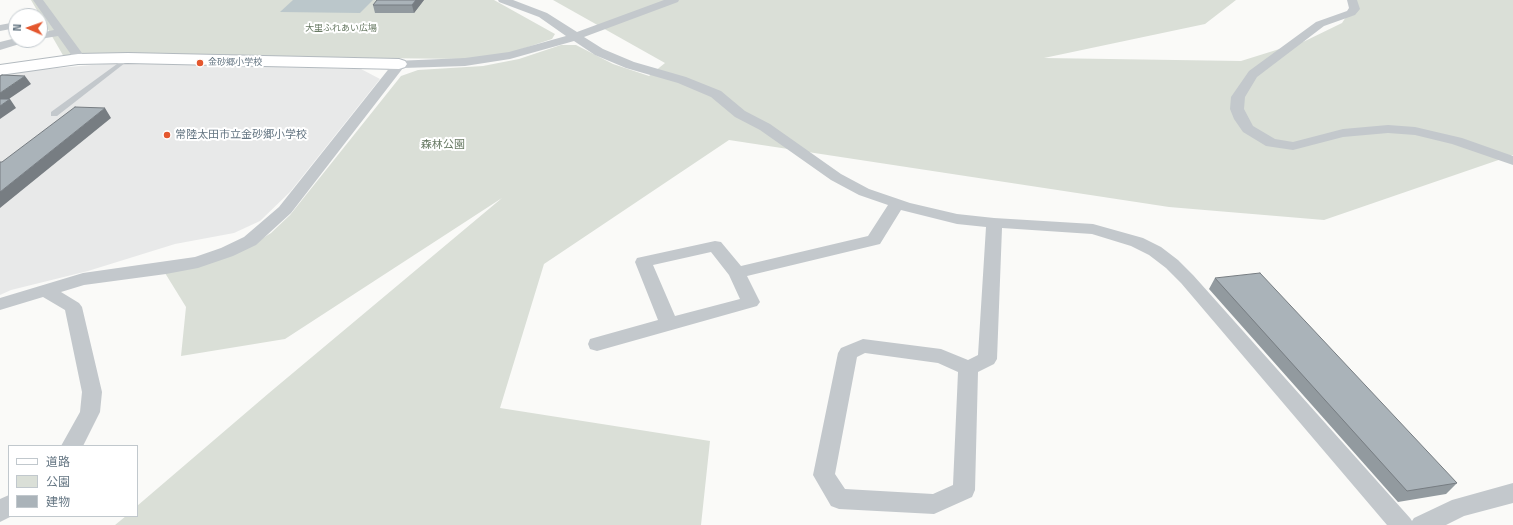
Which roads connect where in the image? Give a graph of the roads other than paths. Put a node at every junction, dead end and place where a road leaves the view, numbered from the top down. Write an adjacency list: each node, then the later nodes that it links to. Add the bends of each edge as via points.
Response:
1 (38, 0): 5 (street)
2 (503, 0): 9 (street, via 543,15)
3 (674, 0): 9 (street)
4 (1352, 0): 15 (street, via 1355,9 1351,13 1320,24 1254,74 1244,85 1238,97 1237,109 1248,129 1271,143 1293,146 1343,133 1388,129 1415,131 1457,141)
5 (52, 19): 6 (street); 7 (street)
6 (48, 20)
7 (61, 32): 8 (street); 11 (street)
8 (48, 34)
9 (574, 37): 12 (street, via 480,61); 16 (street, via 599,52 630,65 682,80 716,94 740,114 764,127 836,177 864,192)
10 (128, 58): 11 (street); 12 (street); 14 (lane)
11 (78, 59): 13 (street)
12 (399, 64): 19 (street, via 285,210 250,241 198,262 83,279)
13 (0, 70)
14 (54, 114)
15 (1513, 161)
16 (897, 204): 17 (street, via 956,219); 18 (street, via 874,240)
17 (994, 223): 23 (street, via 987,359); 28 (street, via 1092,229 1137,242 1155,251 1187,279)
18 (737, 273): 21 (street, via 751,302); 21 (street, via 715,246 643,262)
19 (44, 290): 20 (street); 24 (street, via 74,307 92,392 90,412)
20 (0, 304)
21 (669, 324): 22 (street)
22 (597, 344)
23 (968, 368): 23 (street, via 964,490 934,504 840,499 824,475 848,353 863,346 941,356)
24 (73, 445)
25 (1513, 493): 29 (street, via 1460,507)
26 (8, 506): 27 (street)
27 (0, 512)
28 (1402, 525)
29 (1422, 525)

